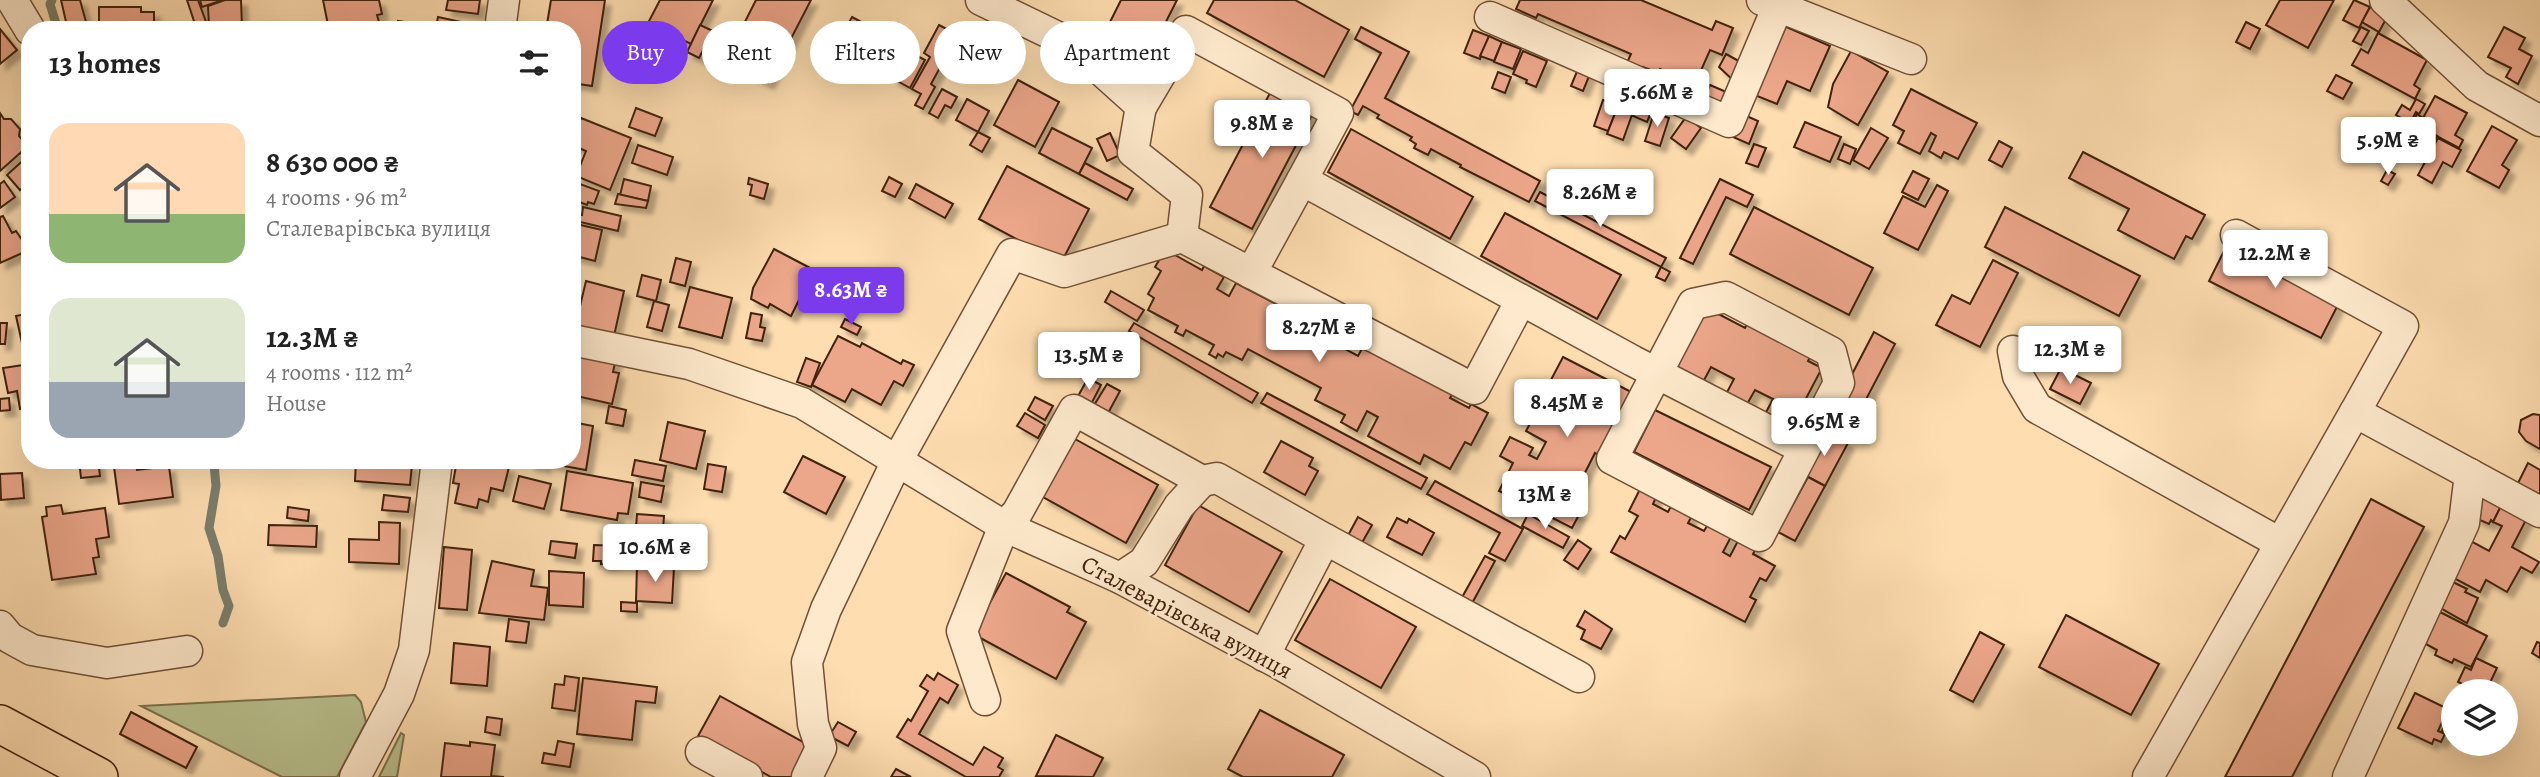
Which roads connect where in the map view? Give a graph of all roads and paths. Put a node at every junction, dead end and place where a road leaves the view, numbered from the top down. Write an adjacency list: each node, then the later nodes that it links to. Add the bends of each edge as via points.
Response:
1 (12, 0): 7 (street)
2 (504, 0): 8 (street)
3 (981, 0): 10 (street, via 1072,44)
4 (2385, 0): 11 (street, via 2477,86)
5 (1770, 3): 6 (street, via 1728,122); 9 (street)
6 (1490, 17)
7 (25, 21)
8 (501, 21)
9 (1911, 59)
10 (1141, 107): 12 (street, via 1186,31 1338,113); 14 (street, via 1133,152 1187,195)
11 (2540, 121)
12 (1302, 180): 15 (street); 16 (street)
13 (2236, 236): 20 (street, via 2403,326)
14 (1182, 237): 15 (street); 22 (street, via 1064,272 1012,254)
15 (1251, 273): 16 (street, via 1474,389)
16 (1521, 300): 19 (street)
17 (581, 342): 22 (street, Сталеварівська вулиця, via 689,364 802,403)
18 (2013, 351): 29 (street, via 2018,376 2037,408)
19 (1656, 373): 21 (street); 21 (street, via 1693,304 1726,297 1738,303 1831,352 1839,383); 21 (street, via 1612,459 1759,536)
20 (2356, 412): 24 (street); 29 (street)
21 (1804, 449)
22 (897, 461): 27 (street, Сталеварівська вулиця); 41 (street, via 826,610 807,662 813,724 821,748)
23 (436, 469): 39 (street, via 414,650 399,694)
24 (2470, 474): 26 (street); 44 (street, via 2464,523)
25 (1202, 481): 27 (street, via 1074,410 1017,513); 28 (street, via 1217,478); 30 (street, via 1179,506 1144,562)
26 (2540, 512)
27 (1004, 526): 30 (street, Сталеварівська вулиця); 35 (street, via 962,631)
28 (1325, 539): 33 (street); 34 (street)
29 (2280, 543): 43 (street)
30 (1120, 578): 33 (street, Сталеварівська вулиця)
31 (0, 626): 32 (street, via 10,638 32,650 107,663)
32 (187, 651)
33 (1264, 656): 42 (street, Сталеварівська вулиця)
34 (1579, 677)
35 (985, 700)
36 (0, 724): 38 (main road)
37 (701, 752): 40 (street)
38 (99, 777)
39 (355, 777)
40 (747, 777)
41 (807, 777)
42 (1475, 777)
43 (2148, 777)
44 (2348, 777)

